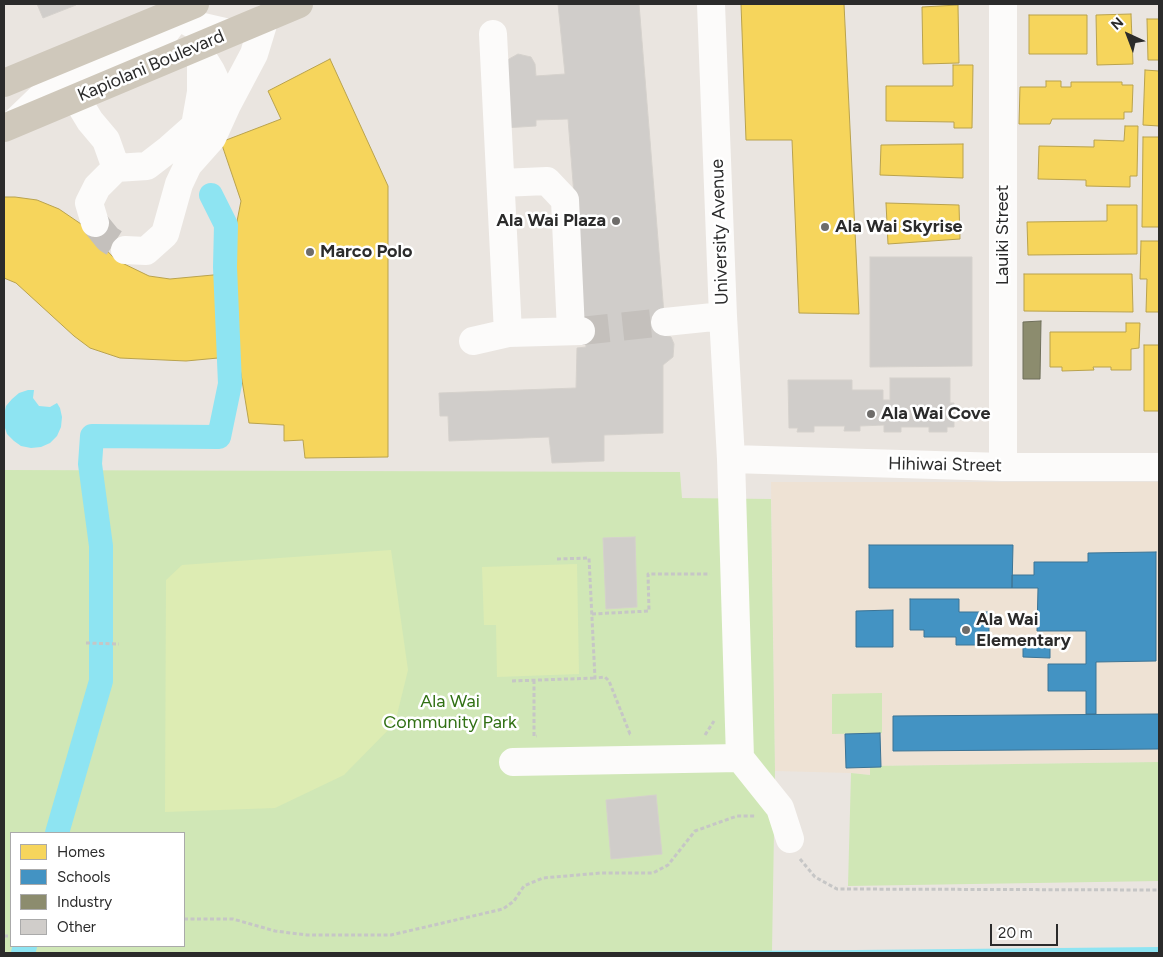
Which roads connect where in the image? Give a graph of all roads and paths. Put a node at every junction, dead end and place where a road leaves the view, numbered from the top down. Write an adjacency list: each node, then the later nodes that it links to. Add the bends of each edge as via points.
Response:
1 (710, 4): 16 (street, University Avenue)
2 (1003, 4): 22 (street, Lauiki Street)
3 (182, 6): 5 (street, via 185,20); 8 (main road); 11 (street, via 164,34 138,56 40,98)
4 (284, 9): 5 (main road, Kapiolani Boulevard); 10 (street, via 254,54)
5 (229, 34): 7 (main road, Kapiolani Boulevard)
6 (493, 34): 13 (street)
7 (198, 52): 9 (main road, Kapiolani Boulevard); 10 (street); 12 (street, via 201,92 195,126 147,166)
8 (4, 83)
9 (76, 98): 11 (main road, Kapiolani Boulevard); 12 (street, via 106,140)
10 (227, 105): 15 (street, via 212,138 188,166 179,184 165,234 146,251)
11 (8, 126)
12 (116, 168): 14 (street, via 97,187 89,203)
13 (501, 184): 18 (street); 18 (street, via 547,181 565,200 576,331)
14 (95, 223)
15 (125, 250)
16 (723, 316): 17 (street); 20 (street, University Avenue)
17 (665, 322)
18 (508, 333): 19 (street)
19 (473, 341)
20 (732, 460): 22 (street, Hihiwai Street); 39 (street, University Avenue)
21 (1159, 466): 22 (street, Hihiwai Street)
22 (1003, 467)
23 (557, 559): 27 (path, via 589,558)
24 (710, 564): 25 (path)
25 (710, 574): 26 (path); 27 (path, via 648,574 649,611)
26 (711, 584)
27 (592, 614): 30 (path)
28 (86, 643): 29 (path)
29 (119, 644)
30 (595, 678): 32 (path); 35 (path, via 604,677 609,681)
31 (512, 680): 32 (path)
32 (534, 680): 37 (path, via 534,736)
33 (717, 717): 38 (path)
34 (620, 734): 35 (path)
35 (630, 734): 36 (path)
36 (639, 734)
37 (544, 736)
38 (704, 736)
39 (740, 758): 40 (street); 42 (street, via 780,808)
40 (513, 762)
41 (761, 817): 44 (path, via 737,816 694,831 668,865 653,873 543,878 524,886 514,901 503,909 391,935 307,935 275,931 233,919)
42 (790, 839): 43 (path, via 806,868 837,890)
43 (1159, 890)
44 (185, 918)

